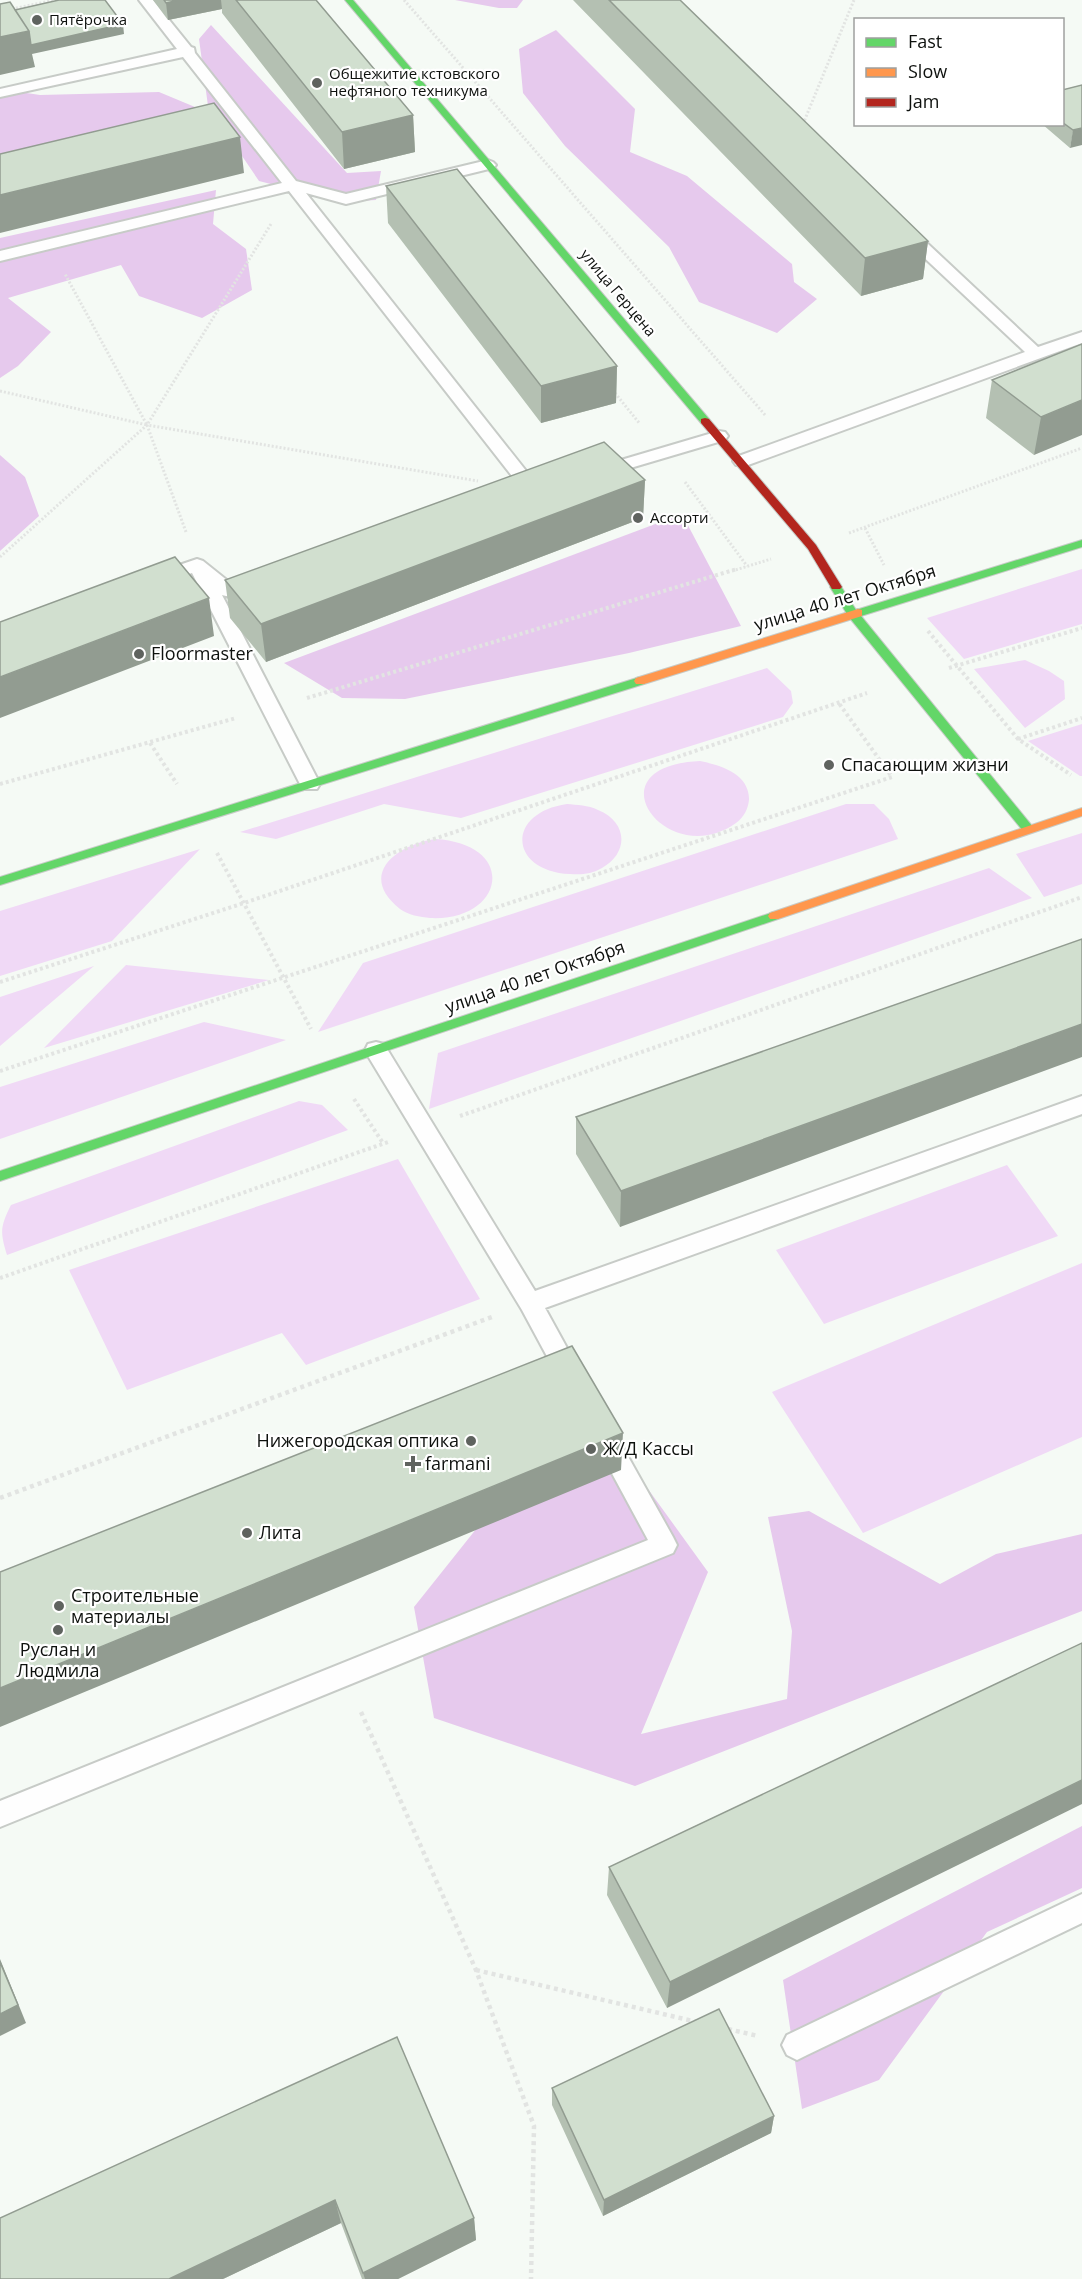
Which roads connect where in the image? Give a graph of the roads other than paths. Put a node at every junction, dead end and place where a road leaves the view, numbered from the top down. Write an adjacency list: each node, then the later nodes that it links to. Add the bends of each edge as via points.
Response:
1 (146, 0): 3 (lane)
2 (349, 0): 5 (street, улица Герцена)
3 (189, 51): 4 (lane); 6 (lane)
4 (0, 93)
5 (488, 165): 6 (lane, via 346,199); 11 (street, улица Герцена)
6 (294, 185): 8 (lane); 15 (lane)
7 (892, 219): 10 (lane)
8 (0, 256)
9 (1082, 337): 10 (lane)
10 (1036, 354): 12 (lane)
11 (719, 436): 12 (street, улица Герцена); 13 (lane)
12 (742, 461): 21 (street, улица Герцена, via 812,547)
13 (587, 475)
14 (554, 484): 15 (lane)
15 (532, 490): 16 (lane)
16 (510, 498)
17 (1082, 543): 21 (street, улица 40 лет Октября)
18 (197, 565): 19 (lane, via 230,592); 20 (lane); 22 (lane)
19 (275, 577)
20 (142, 583)
21 (853, 614): 22 (street, улица 40 лет Октября); 24 (street, улица Герцена)
22 (310, 784): 25 (street, улица 40 лет Октября)
23 (1082, 812): 24 (street, улица 40 лет Октября)
24 (1028, 829): 26 (street, улица 40 лет Октября)
25 (0, 881)
26 (376, 1050): 28 (street, улица 40 лет Октября); 29 (lane)
27 (1082, 1105): 29 (lane)
28 (0, 1176)
29 (530, 1303): 30 (lane, via 664,1545)
30 (0, 1814)
31 (1082, 1908): 32 (lane)
32 (797, 2045)

